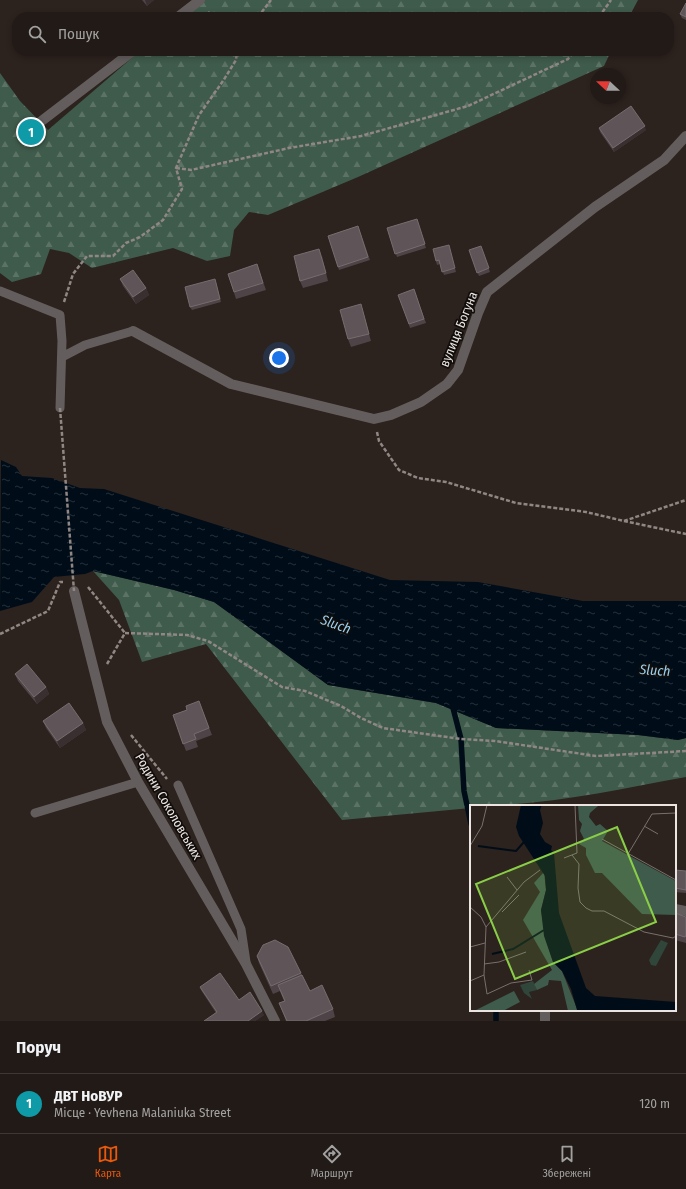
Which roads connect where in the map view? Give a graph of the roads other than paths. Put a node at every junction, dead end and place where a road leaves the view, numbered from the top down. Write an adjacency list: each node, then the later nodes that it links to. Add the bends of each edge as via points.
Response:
1 (198, 1): 2 (street)
2 (184, 12)
3 (127, 56): 4 (street)
4 (35, 126)
5 (686, 136): 7 (street, вулиця Богуна, via 664,160 595,207 487,292 458,370 447,384 421,402 391,415 374,419 231,384)
6 (0, 291): 8 (lane, via 60,315)
7 (134, 331): 8 (lane, via 85,345)
8 (62, 357): 9 (lane)
9 (60, 408)
10 (74, 591): 11 (street, Родини Соколовських, via 107,722)
11 (138, 782): 13 (lane); 16 (street, Родини Соколовських)
12 (178, 785): 16 (lane, via 241,929)
13 (36, 813)
14 (676, 909): 15 (street)
15 (686, 911)
16 (246, 964): 17 (street, Родини Соколовських)
17 (275, 1021)

